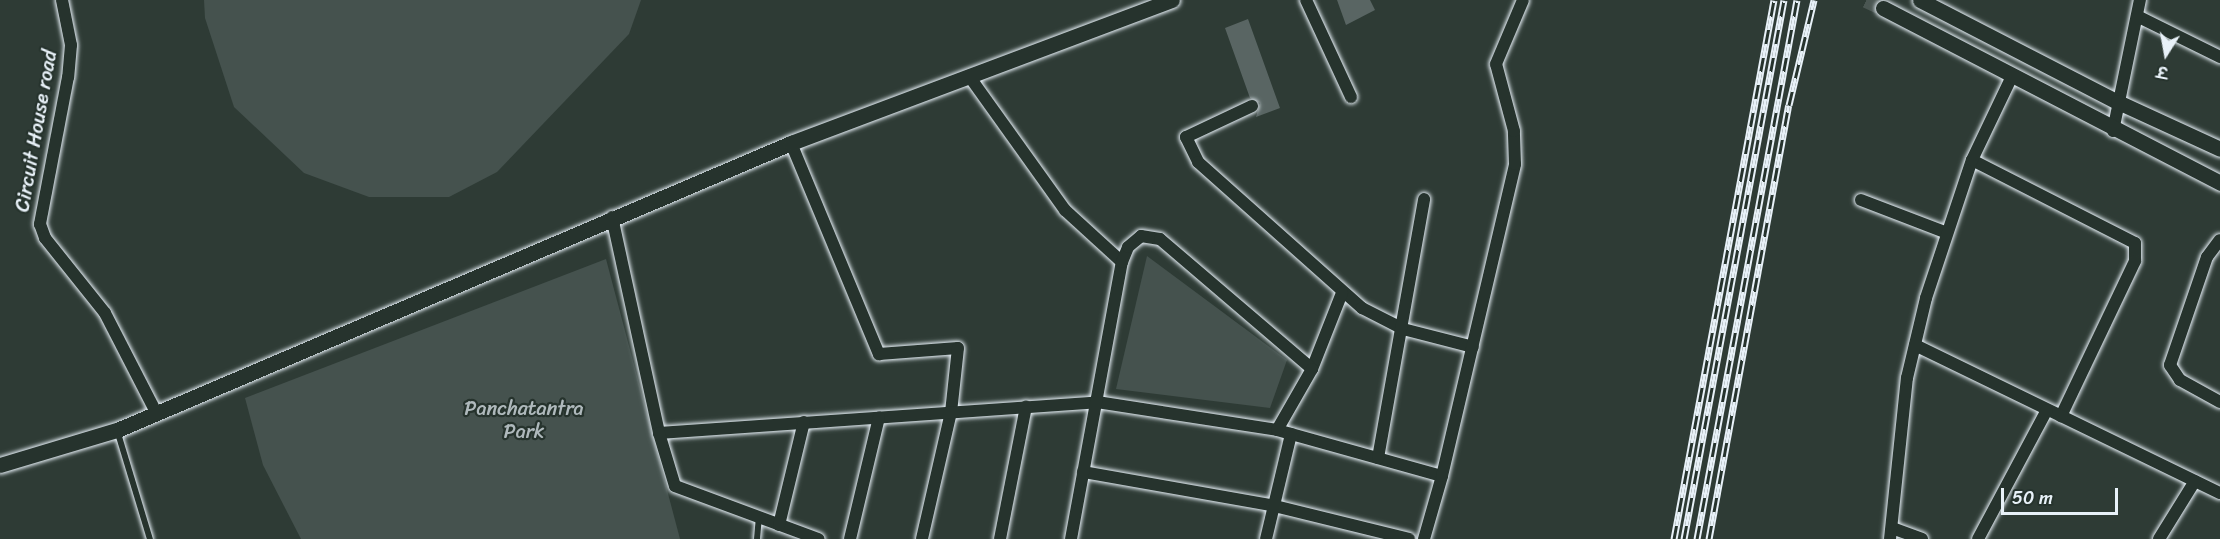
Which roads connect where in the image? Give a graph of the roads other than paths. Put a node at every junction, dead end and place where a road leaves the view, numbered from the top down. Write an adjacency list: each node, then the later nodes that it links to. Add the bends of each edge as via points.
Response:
1 (62, 0): 36 (street, Circuit House road, via 71,45 68,77 40,224 45,238 105,313)
2 (1172, 0): 10 (street)
3 (1306, 0): 12 (street)
4 (1920, 0): 13 (street)
5 (2140, 0): 8 (street)
6 (1518, 2): 29 (street, via 1496,64 1514,131 1515,164)
7 (1882, 8): 11 (street)
8 (2137, 16): 9 (street); 13 (street)
9 (2220, 57)
10 (969, 76): 16 (street); 25 (street, via 1065,210)
11 (2012, 76): 15 (street); 18 (street)
12 (1351, 97)
13 (2118, 102): 15 (street); 17 (street)
14 (1252, 106): 26 (street, via 1188,136 1185,141 1206,171)
15 (2113, 131): 19 (street)
16 (791, 143): 22 (street); 35 (street, via 879,354 958,348)
17 (2220, 149)
18 (1972, 160): 23 (street); 37 (street, via 2135,243 2135,261)
19 (2220, 183)
20 (1424, 199): 27 (street)
21 (1861, 200): 23 (street)
22 (612, 217): 36 (street); 42 (street)
23 (1947, 233): 28 (street)
24 (2220, 240): 32 (street, via 2207,257 2170,365 2180,380)
25 (1122, 262): 30 (street, via 1128,247 1141,236 1160,239); 31 (street)
26 (1342, 293): 27 (street); 30 (street)
27 (1403, 329): 29 (street); 44 (street)
28 (1915, 345): 34 (street); 53 (street)
29 (1473, 347): 47 (street)
30 (1312, 369): 41 (street)
31 (1097, 402): 33 (street); 41 (street); 46 (street)
32 (2220, 402)
33 (1026, 407): 35 (street); 59 (street)
34 (2047, 410): 37 (street); 65 (street)
35 (951, 412): 38 (street); 58 (street)
36 (156, 414): 40 (street)
37 (2061, 416): 48 (street)
38 (879, 417): 39 (street); 57 (street)
39 (804, 422): 42 (street); 52 (street)
40 (117, 430): 45 (street); 54 (lane)
41 (1277, 430): 43 (street)
42 (659, 432): 51 (street, via 675,486)
43 (1291, 434): 44 (street); 50 (street)
44 (1378, 458): 47 (street)
45 (0, 465)
46 (1083, 472): 50 (street); 60 (street)
47 (1442, 476): 63 (street)
48 (2195, 481): 49 (street); 66 (street)
49 (2220, 493)
50 (1275, 506): 61 (street); 62 (street)
51 (759, 517): 52 (street); 55 (lane)
52 (779, 525): 56 (street)
53 (1891, 533): 64 (street)
54 (150, 539)
55 (757, 539)
56 (818, 539)
57 (850, 539)
58 (922, 539)
59 (1000, 539)
60 (1071, 539)
61 (1266, 539)
62 (1409, 539)
63 (1424, 539)
64 (1922, 539)
65 (1978, 539)
66 (2159, 539)

